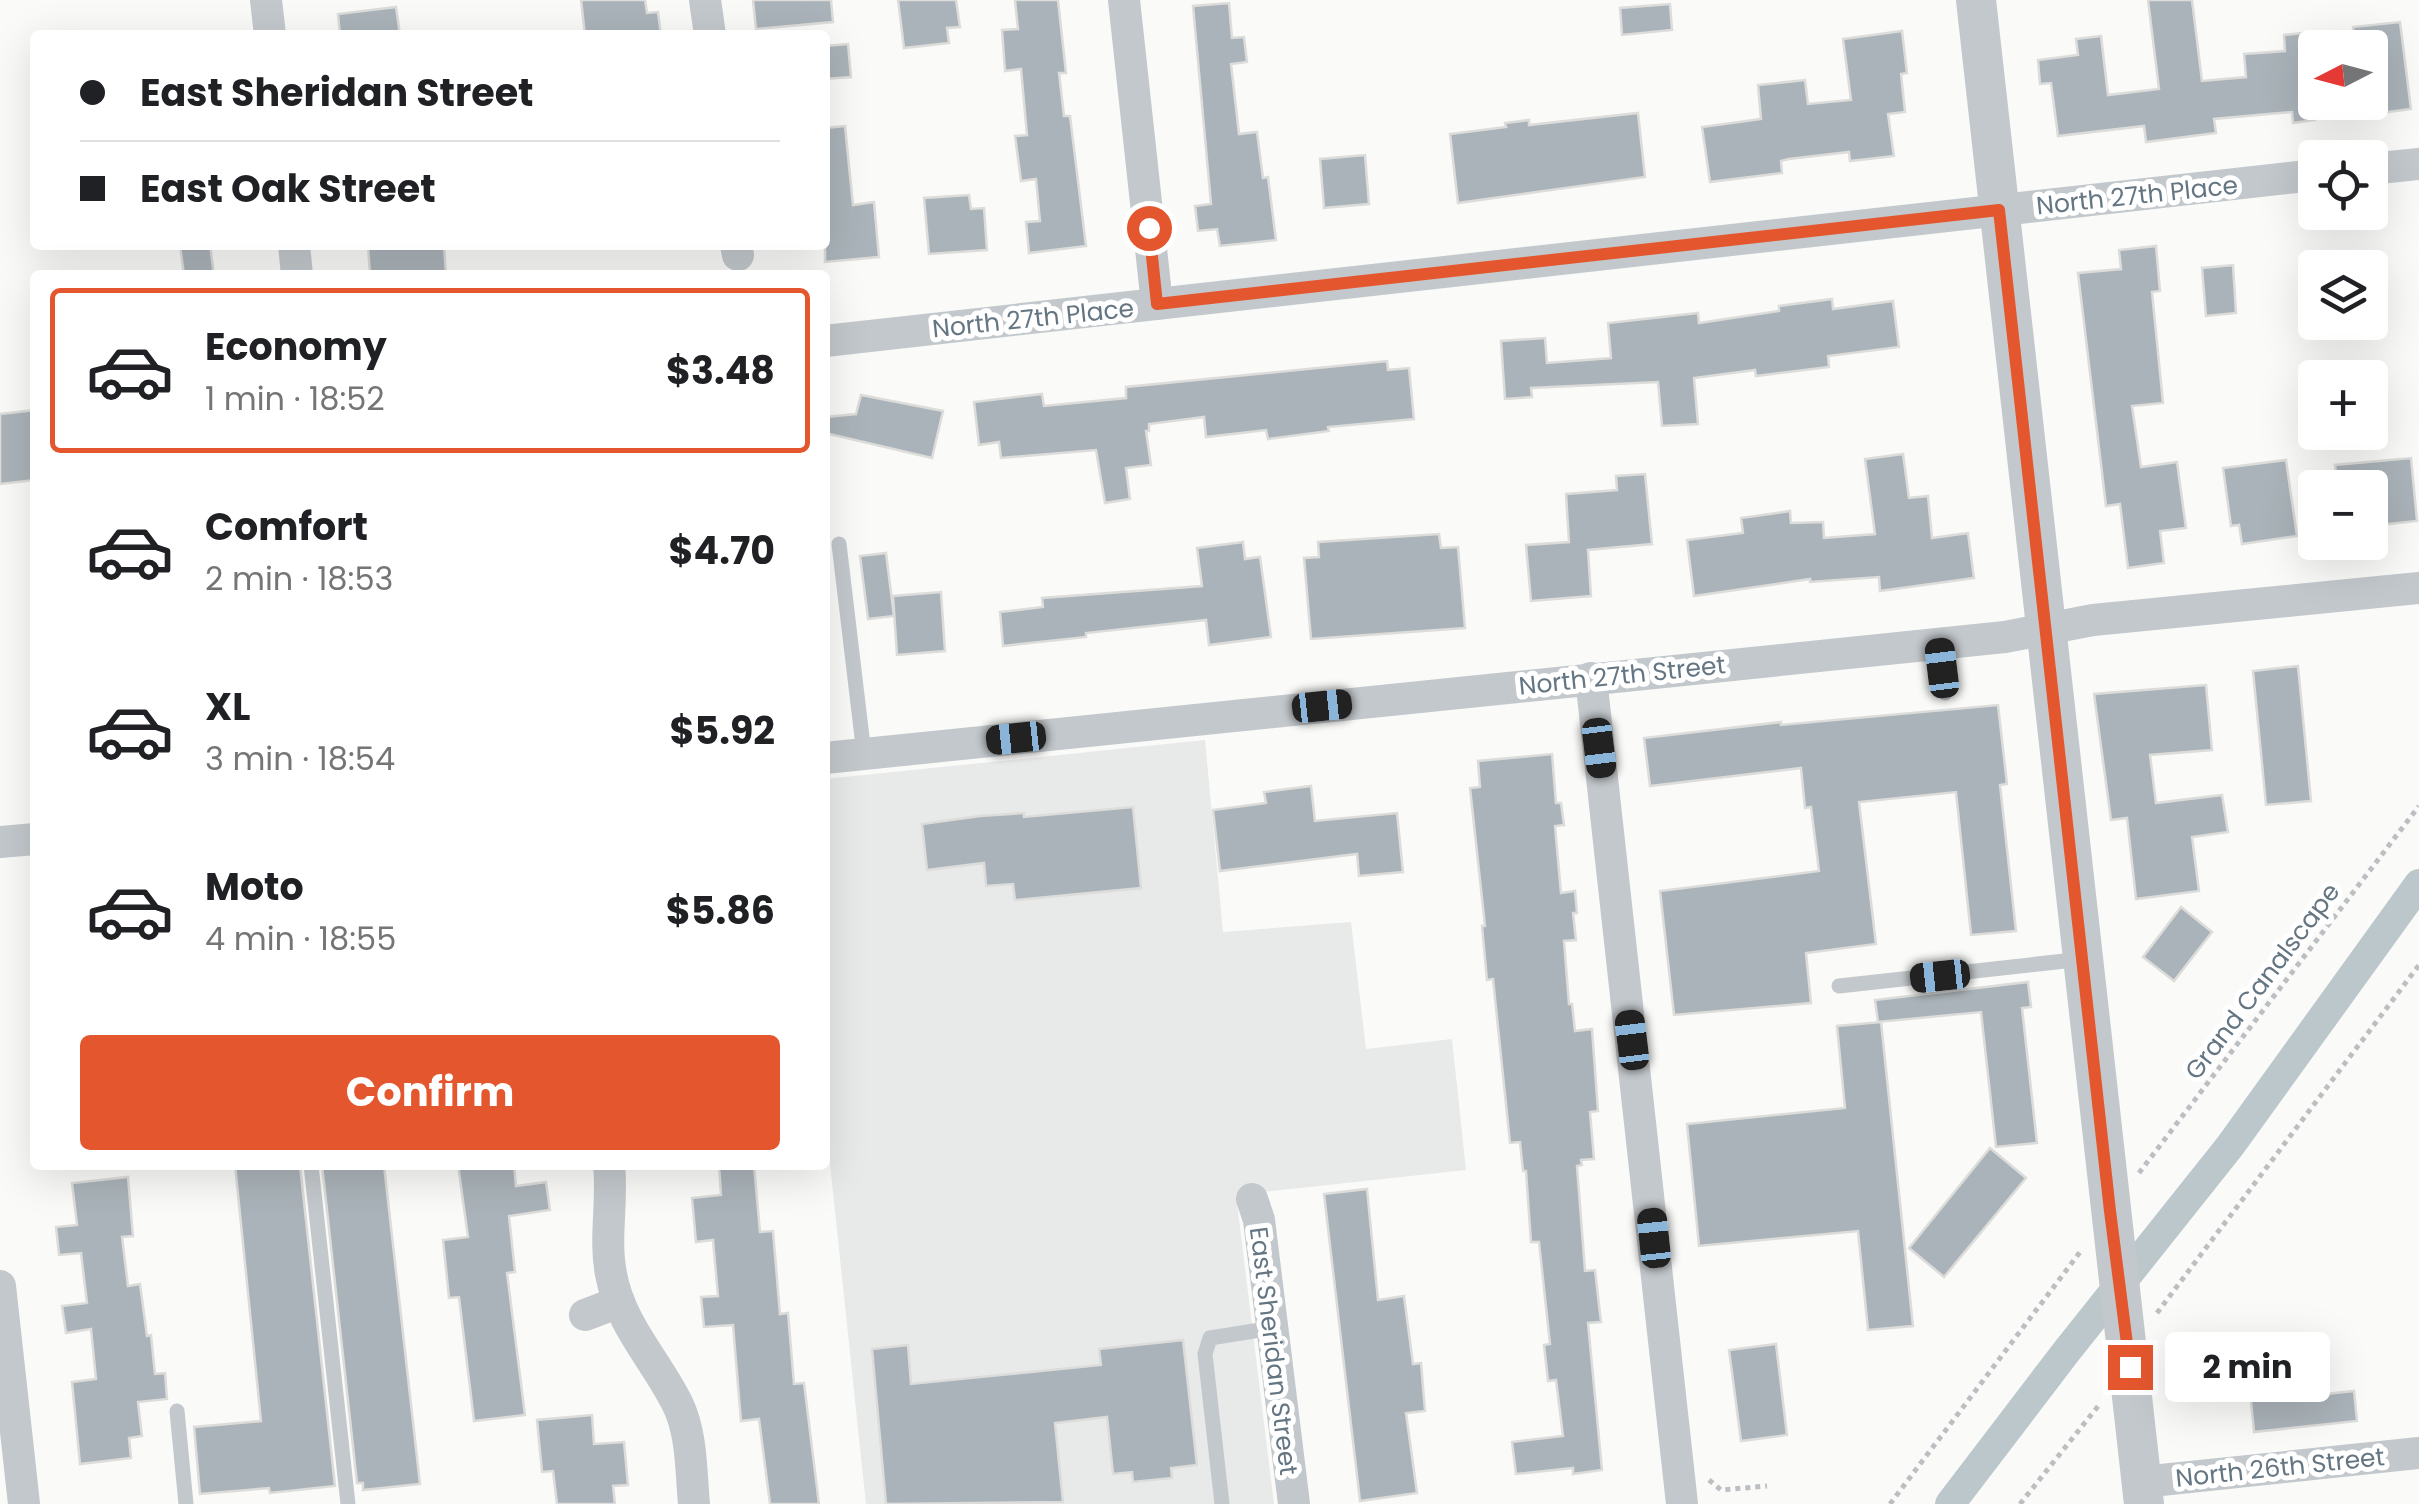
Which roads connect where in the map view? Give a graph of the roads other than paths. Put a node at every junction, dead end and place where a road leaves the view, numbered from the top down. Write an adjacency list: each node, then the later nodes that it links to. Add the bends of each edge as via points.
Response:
1 (266, 0): 5 (street)
2 (705, 0): 6 (street)
3 (1124, 0): 11 (street)
4 (1976, 0): 10 (street)
5 (269, 30)
6 (709, 30)
7 (2419, 164): 8 (street)
8 (2388, 167)
9 (2298, 177): 10 (street, North 27th Place)
10 (1999, 210): 11 (street, North 27th Place); 15 (street)
11 (1157, 304): 12 (street, North 27th Place)
12 (830, 340)
13 (840, 544): 19 (lane)
14 (2419, 588): 15 (street, North 27th Street)
15 (2046, 629): 16 (street, North 27th Street); 23 (street)
16 (1940, 642): 17 (street, North 27th Street); 18 (lane)
17 (1591, 678): 19 (street, North 27th Street); 41 (street)
18 (1946, 694)
19 (864, 754): 20 (street, North 27th Street)
20 (830, 757)
21 (30, 839): 22 (street)
22 (0, 842)
23 (2083, 959): 24 (lane); 35 (street, via 2099,1240 2139,1330)
24 (1839, 986)
25 (312, 1170): 37 (lane)
26 (610, 1170): 29 (street, via 610,1272)
27 (1252, 1199): 31 (street, East Sheridan Street)
28 (0, 1288): 34 (street)
29 (619, 1302): 30 (street); 38 (street, via 680,1409)
30 (584, 1315)
31 (1273, 1328): 39 (lane, via 1210,1338 1205,1354); 40 (street, East Sheridan Street)
32 (176, 1410): 36 (lane)
33 (2419, 1453): 35 (street, North 26th Street)
34 (16, 1490)
35 (2143, 1493)
36 (186, 1504)
37 (348, 1504)
38 (694, 1504)
39 (1222, 1504)
40 (1294, 1504)
41 (1682, 1504)

